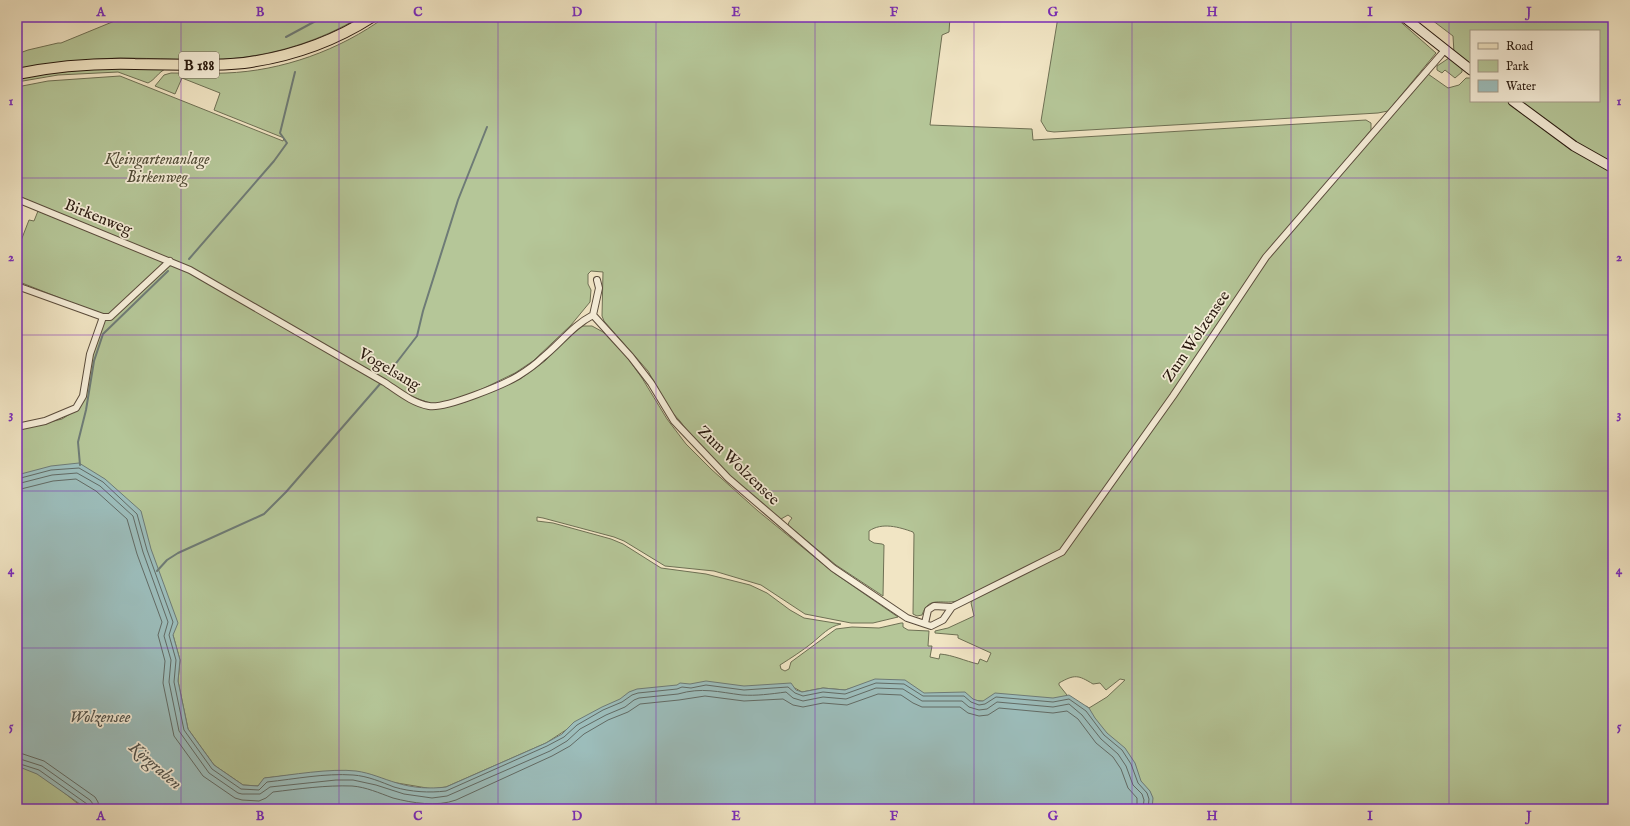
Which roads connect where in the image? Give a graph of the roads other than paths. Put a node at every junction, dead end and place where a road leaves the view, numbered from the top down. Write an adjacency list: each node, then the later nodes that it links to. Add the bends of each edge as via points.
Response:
1 (372, 17): 5 (main road, B 188, via 320,44 259,61 216,65 94,64)
2 (1404, 17): 3 (main road)
3 (1445, 50): 4 (main road); 15 (street, Zum Wolzensee, via 1266,257 1173,396 1062,552)
4 (1470, 69)
5 (17, 74)
6 (1514, 102): 7 (main road, via 1574,146)
7 (1613, 168)
8 (17, 199): 9 (street, Birkenweg)
9 (170, 261): 12 (street, Vogelsang, via 190,270 408,398 431,406 450,404 516,377 542,359 580,322); 13 (street, via 118,310 110,316)
10 (597, 280): 12 (street, via 600,288)
11 (17, 286): 13 (street)
12 (593, 315): 16 (street, Zum Wolzensee, via 635,362 674,421 728,478 833,568 907,618)
13 (103, 316): 14 (street, via 90,354 84,396 76,408 46,421)
14 (17, 427)
15 (952, 608): 16 (street, Zum Wolzensee, via 943,620 931,626); 16 (street, Zum Wolzensee, via 934,606 928,610)
16 (925, 623)

